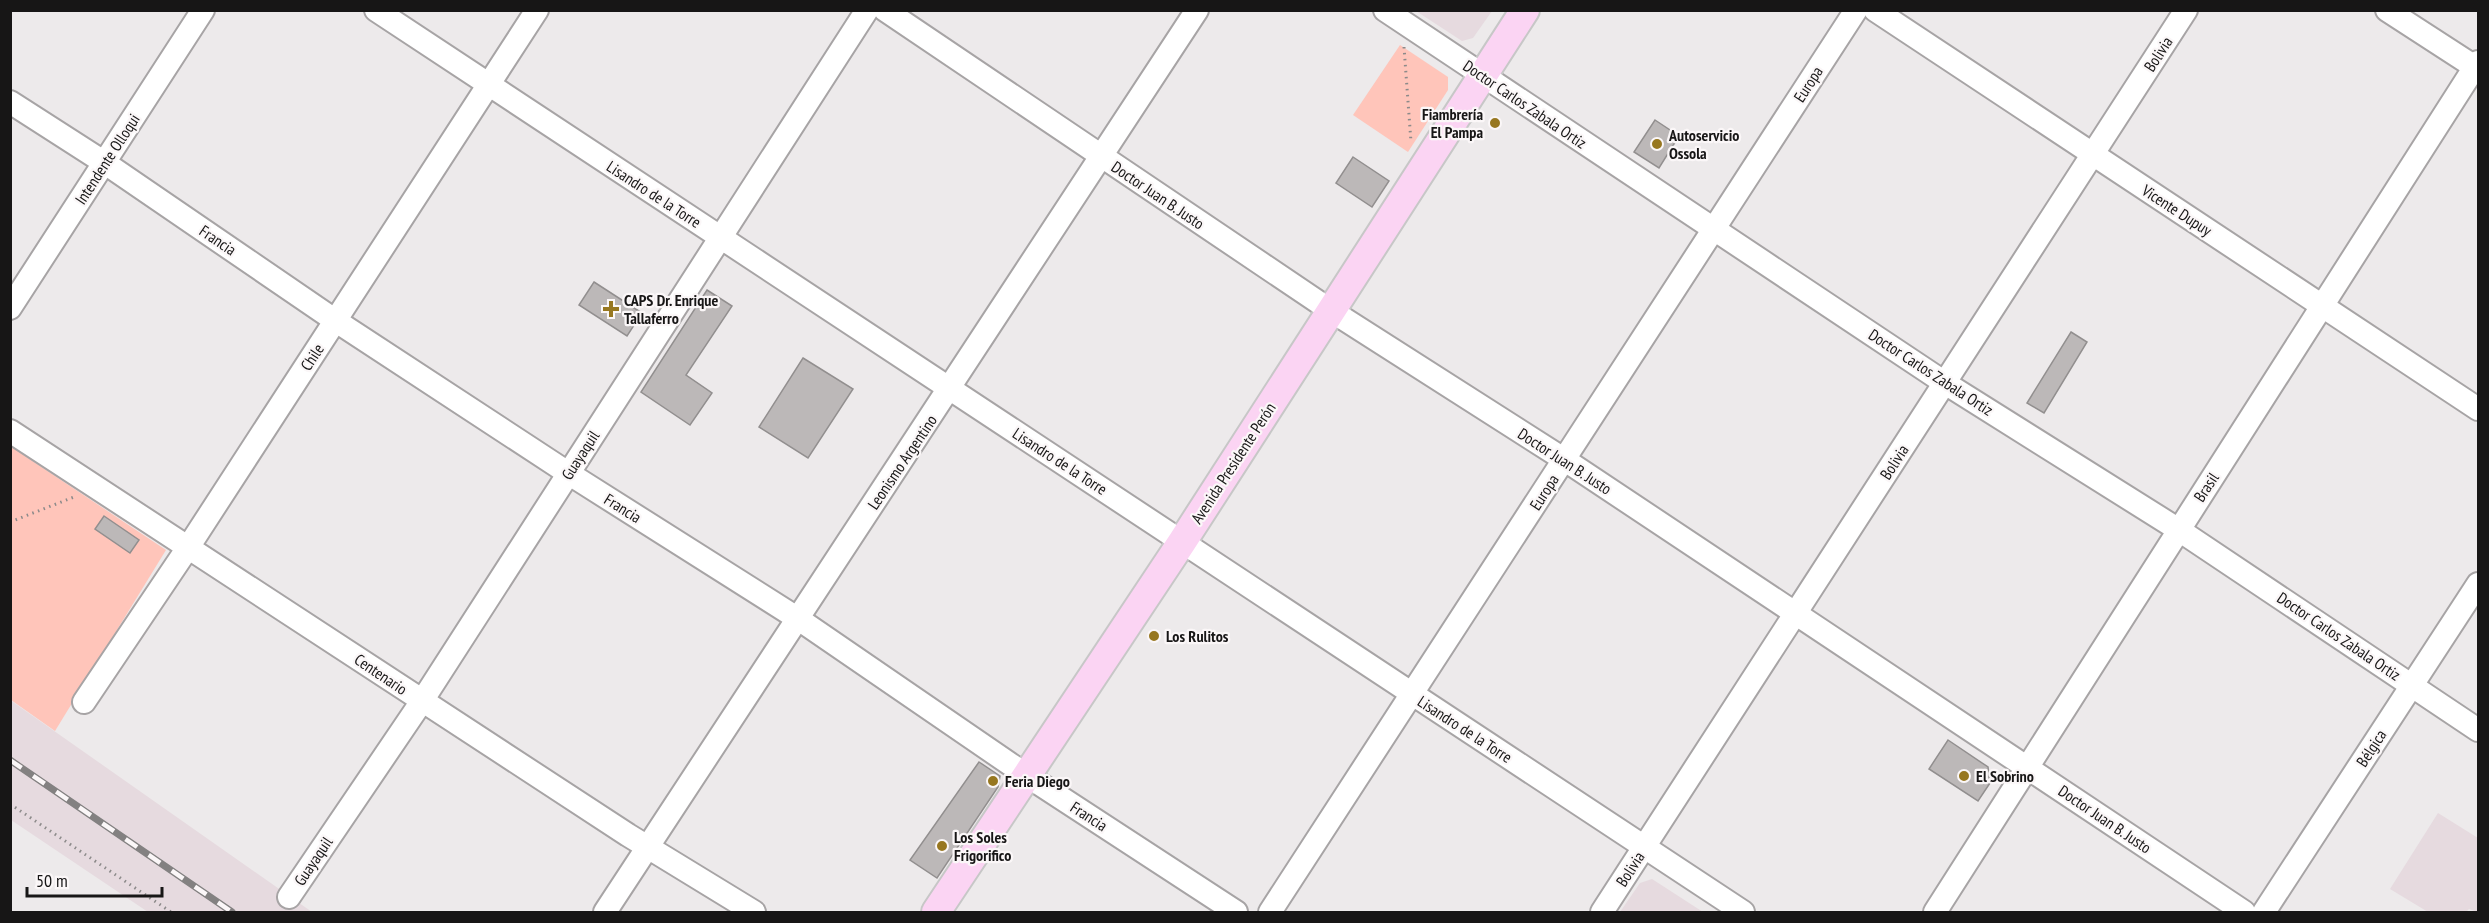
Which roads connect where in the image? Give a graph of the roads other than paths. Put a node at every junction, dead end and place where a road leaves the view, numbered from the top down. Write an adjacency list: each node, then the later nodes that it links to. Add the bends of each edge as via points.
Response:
1 (203, 10): 19 (street, Intendente Olloqui)
2 (376, 10): 15 (street, Lisandro de la Torre)
3 (537, 10): 15 (street, Chile)
4 (867, 10): 21 (street, Guayaquil)
5 (885, 10): 18 (street, Doctor Juan B. Justo)
6 (1197, 10): 18 (street, Leonismo Argentino)
7 (1385, 10): 14 (street, Doctor Carlos Zabala Ortiz)
8 (1525, 10): 14 (main road, Avenida Presidente Perón)
9 (1856, 10): 20 (street, Europa)
10 (1875, 10): 17 (street, Vicente Dupuy)
11 (2186, 10): 17 (street, Bolivia)
12 (2387, 10): 13 (street)
13 (2477, 66): 22 (street, Brasil)
14 (1483, 76): 20 (street, Doctor Carlos Zabala Ortiz); 24 (main road, Avenida Presidente Perón)
15 (489, 85): 21 (street, Lisandro de la Torre); 25 (street, Chile)
16 (10, 102): 19 (street, Francia)
17 (2093, 155): 22 (street, Vicente Dupuy); 26 (street, Bolivia)
18 (1101, 158): 24 (street, Doctor Juan B. Justo); 27 (street, Leonismo Argentino)
19 (105, 163): 23 (street, Intendente Olloqui); 25 (street, Francia)
20 (1714, 229): 26 (street, Doctor Carlos Zabala Ortiz); 30 (street, Europa)
21 (720, 237): 27 (street, Lisandro de la Torre); 31 (street, Guayaquil)
22 (2322, 306): 28 (street, Vicente Dupuy); 32 (street, Brasil)
23 (10, 308)
24 (1330, 310): 30 (street, Doctor Juan B. Justo); 33 (main road, Avenida Presidente Perón)
25 (336, 321): 31 (street, Francia); 34 (street, Chile)
26 (1945, 382): 32 (street, Doctor Carlos Zabala Ortiz); 36 (street, Bolivia)
27 (951, 389): 33 (street, Lisandro de la Torre); 37 (street, Leonismo Argentino)
28 (2478, 409)
29 (10, 431): 34 (street, Centenario)
30 (1564, 460): 36 (street, Doctor Juan B. Justo); 39 (street, Europa)
31 (568, 473): 37 (street, Francia); 40 (street, Guayaquil)
32 (2179, 530): 38 (street, Doctor Carlos Zabala Ortiz); 43 (street, Brasil)
33 (1182, 542): 39 (street, Lisandro de la Torre); 44 (main road, Avenida Presidente Perón)
34 (189, 546): 40 (street, Centenario); 41 (street, Chile)
35 (2478, 584): 38 (street, Bélgica)
36 (1796, 613): 43 (street, Doctor Juan B. Justo); 45 (street, Bolivia)
37 (797, 618): 44 (street, Francia); 46 (street, Leonismo Argentino)
38 (2412, 685): 42 (street, Doctor Carlos Zabala Ortiz); 57 (street, Bélgica)
39 (1412, 694): 45 (street, Lisandro de la Torre); 52 (street, Europa)
40 (422, 701): 46 (street, Centenario); 47 (street, Guayaquil)
41 (84, 702)
42 (2478, 730)
43 (2028, 767): 55 (street, Brasil); 56 (street, Doctor Juan B. Justo)
44 (1026, 775): 50 (main road, Avenida Presidente Perón); 51 (street, Francia)
45 (1644, 847): 53 (street, Bolivia); 54 (street, Lisandro de la Torre)
46 (648, 848): 48 (street, Leonismo Argentino); 49 (street, Centenario)
47 (289, 897)
48 (605, 912)
49 (754, 912)
50 (936, 912)
51 (1236, 912)
52 (1270, 912)
53 (1602, 912)
54 (1743, 912)
55 (1935, 912)
56 (2244, 912)
57 (2264, 912)

